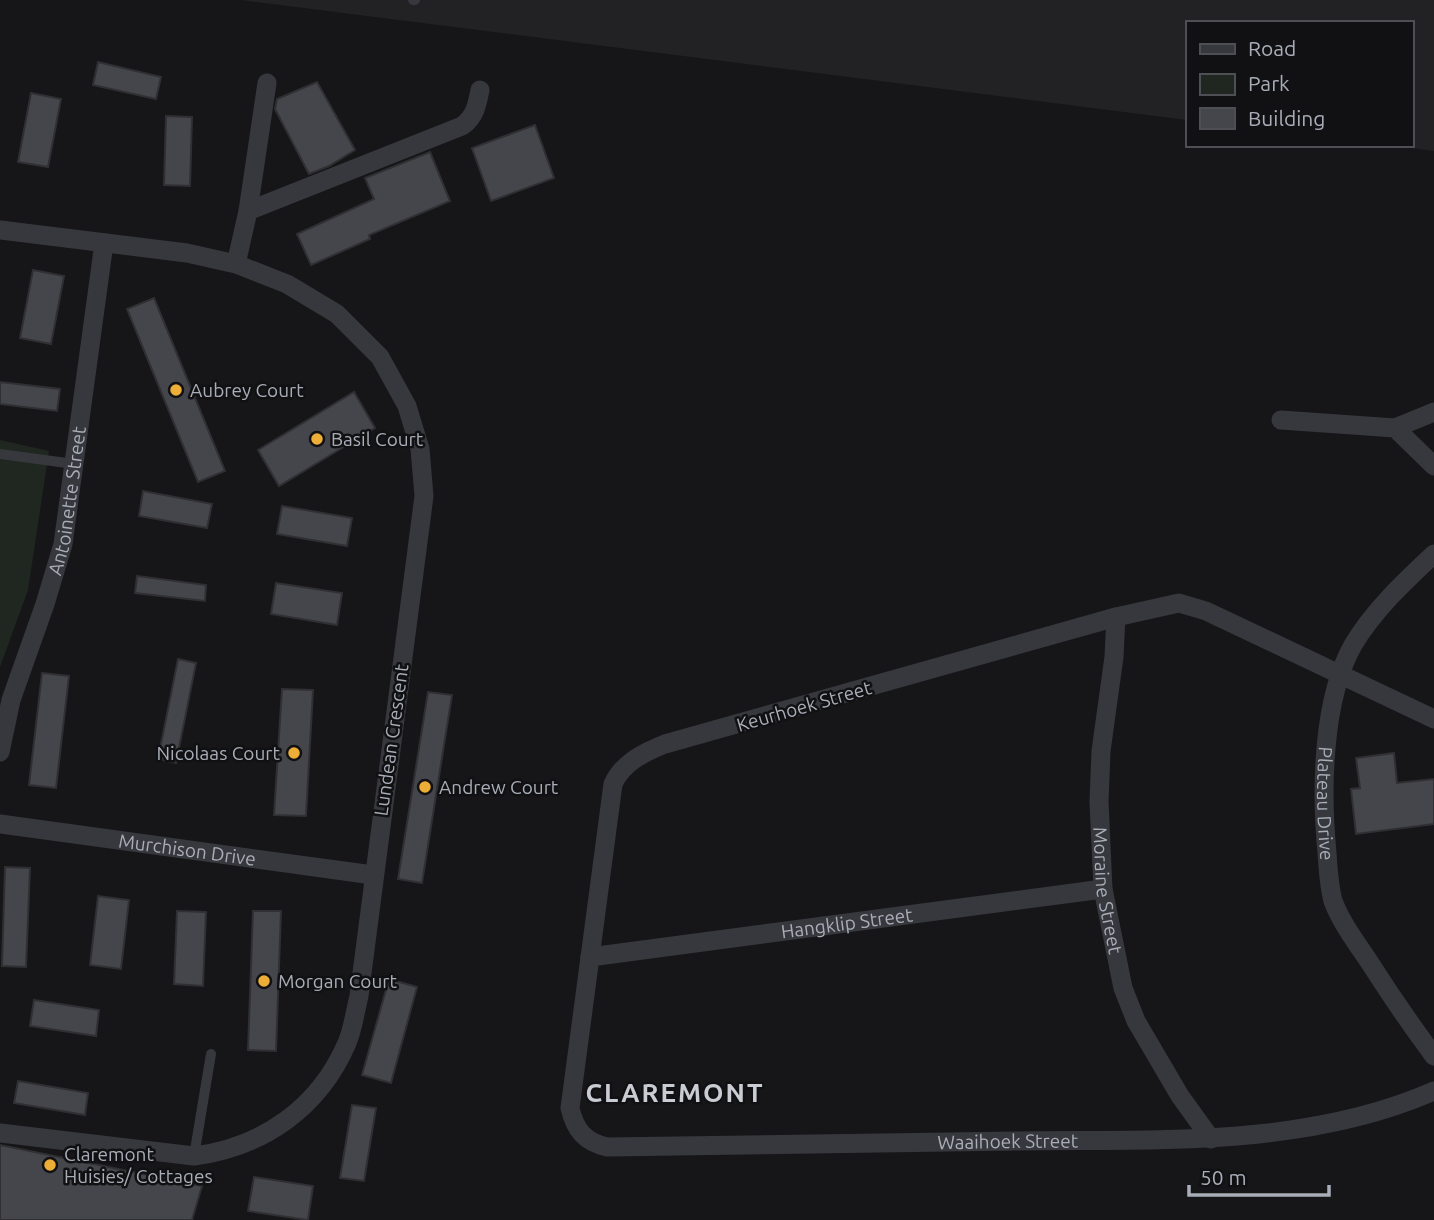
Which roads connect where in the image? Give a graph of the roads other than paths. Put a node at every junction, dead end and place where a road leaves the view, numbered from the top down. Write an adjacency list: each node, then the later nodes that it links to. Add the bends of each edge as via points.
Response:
1 (267, 83): 3 (street)
2 (480, 90): 3 (street, via 472,118 462,126)
3 (248, 211): 6 (street)
4 (0, 230): 5 (street, Lundean Crescent)
5 (104, 243): 6 (street, Lundean Crescent); 11 (street, Antoinette Street)
6 (236, 264): 19 (street, Lundean Crescent, via 287,284 337,314 380,356 407,406 420,449 424,496)
7 (1434, 412): 9 (street)
8 (1281, 420): 9 (street)
9 (1395, 428): 12 (street)
10 (0, 454): 11 (lane)
11 (74, 464): 17 (street, Antoinette Street, via 63,544 11,700)
12 (1434, 466)
13 (1434, 554): 15 (street, Plateau Drive, via 1369,623 1354,643)
14 (1116, 617): 15 (street, Keurhoek Street, via 1165,605 1189,605); 20 (street, Moraine Street, via 1101,751); 21 (street, Keurhoek Street, via 646,752 613,783)
15 (1341, 674): 16 (street, Keurhoek Street); 23 (street, Plateau Drive, via 1324,767 1325,834 1333,899 1349,933)
16 (1434, 719)
17 (0, 752)
18 (0, 824): 19 (street, Murchison Drive)
19 (373, 875): 28 (street, Lundean Crescent, via 359,996 348,1041 330,1077 299,1111 264,1136 222,1152)
20 (1103, 889): 21 (street, Hangklip Street); 27 (street, Moraine Street, via 1124,988 1136,1021)
21 (590, 957): 26 (street, Keurhoek Street, via 570,1108)
22 (211, 1054): 28 (lane)
23 (1434, 1056)
24 (1434, 1091): 27 (street, Waaihoek Street, via 1380,1112 1340,1121)
25 (0, 1133): 28 (street, Lundean Crescent)
26 (580, 1133): 27 (street, Waaihoek Street, via 607,1147)
27 (1211, 1139)
28 (194, 1156)

